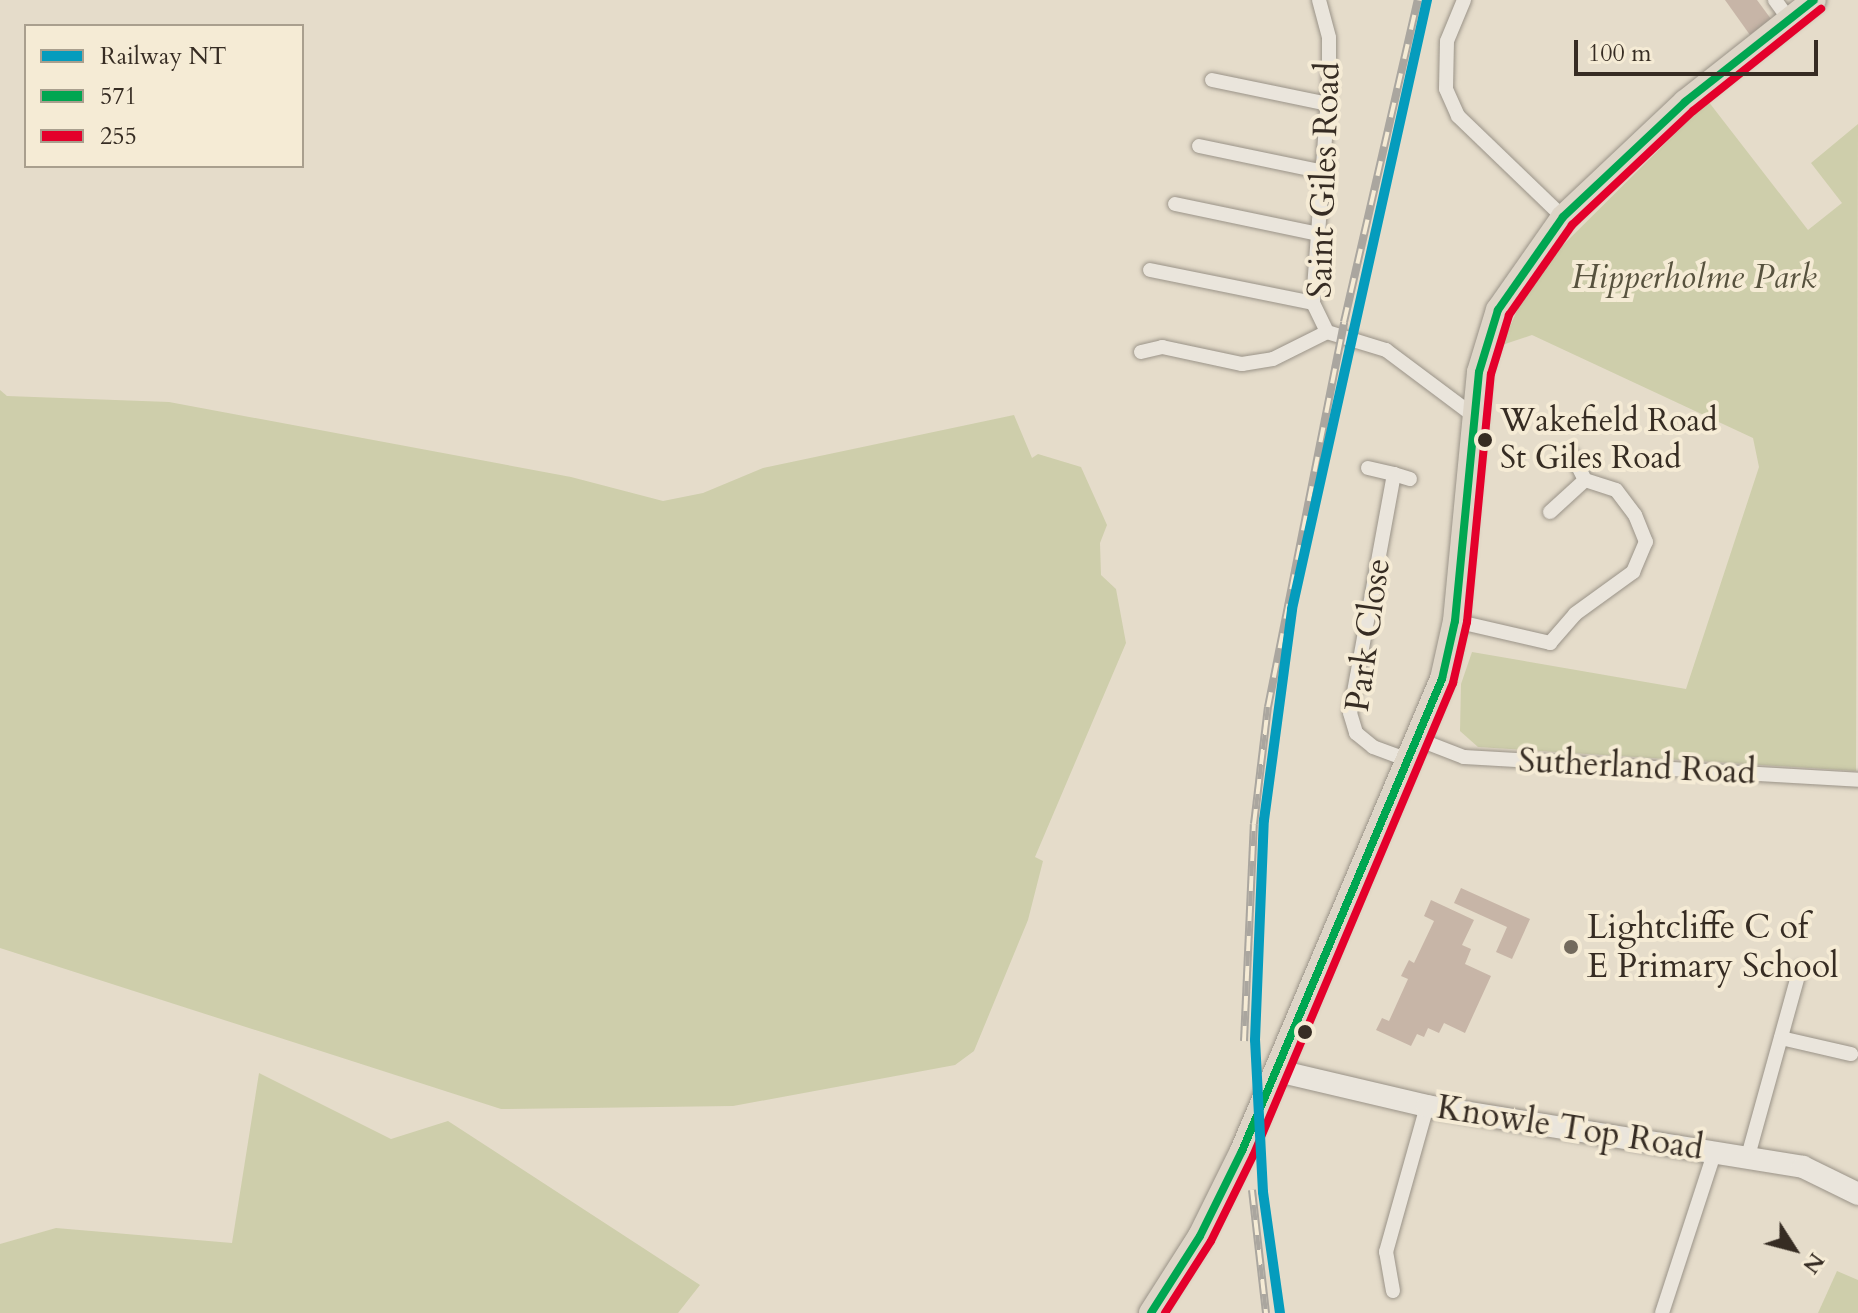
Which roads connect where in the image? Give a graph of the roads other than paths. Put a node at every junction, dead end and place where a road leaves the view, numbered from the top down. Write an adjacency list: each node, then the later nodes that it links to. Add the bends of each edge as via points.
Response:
1 (1319, 0): 6 (street, Saint Giles Road, via 1329,38)
2 (1464, 0): 10 (street, via 1447,41 1446,89 1458,116)
3 (1814, 0): 4 (main road)
4 (1782, 10): 10 (main road)
5 (1212, 80): 6 (street)
6 (1328, 104): 8 (street, Saint Giles Road)
7 (1199, 146): 8 (street)
8 (1323, 172): 11 (street, Saint Giles Road)
9 (1175, 204): 11 (street)
10 (1563, 217): 16 (main road, via 1498,310)
11 (1318, 234): 13 (street, Saint Giles Road)
12 (1150, 270): 13 (street)
13 (1313, 303): 14 (street, Saint Giles Road)
14 (1327, 332): 15 (street, via 1273,359 1242,364 1162,347); 16 (street, Saint Giles Road, via 1386,350)
15 (1141, 352)
16 (1473, 415): 23 (main road)
17 (1572, 454): 21 (street)
18 (1368, 468): 19 (street)
19 (1394, 474): 20 (street); 24 (street, Park Close, via 1350,713 1356,733 1373,747)
20 (1410, 479)
21 (1585, 480): 22 (street); 23 (street, via 1616,490 1635,515 1646,542 1633,572 1575,614 1550,643)
22 (1550, 512)
23 (1455, 621): 24 (main road, via 1442,679)
24 (1416, 751): 25 (street, Sutherland Road); 29 (main road)
25 (1858, 780)
26 (1800, 969): 27 (street)
27 (1781, 1038): 28 (street); 32 (street)
28 (1851, 1054)
29 (1278, 1071): 30 (street, Knowle Top Road); 35 (main road, via 1200,1236)
30 (1427, 1106): 31 (street, Knowle Top Road); 34 (street, via 1386,1252)
31 (1715, 1151): 32 (street, Knowle Top Road); 36 (street)
32 (1748, 1156): 33 (street, Knowle Top Road, via 1803,1167)
33 (1858, 1194)
34 (1393, 1291)
35 (1151, 1313)
36 (1662, 1313)

